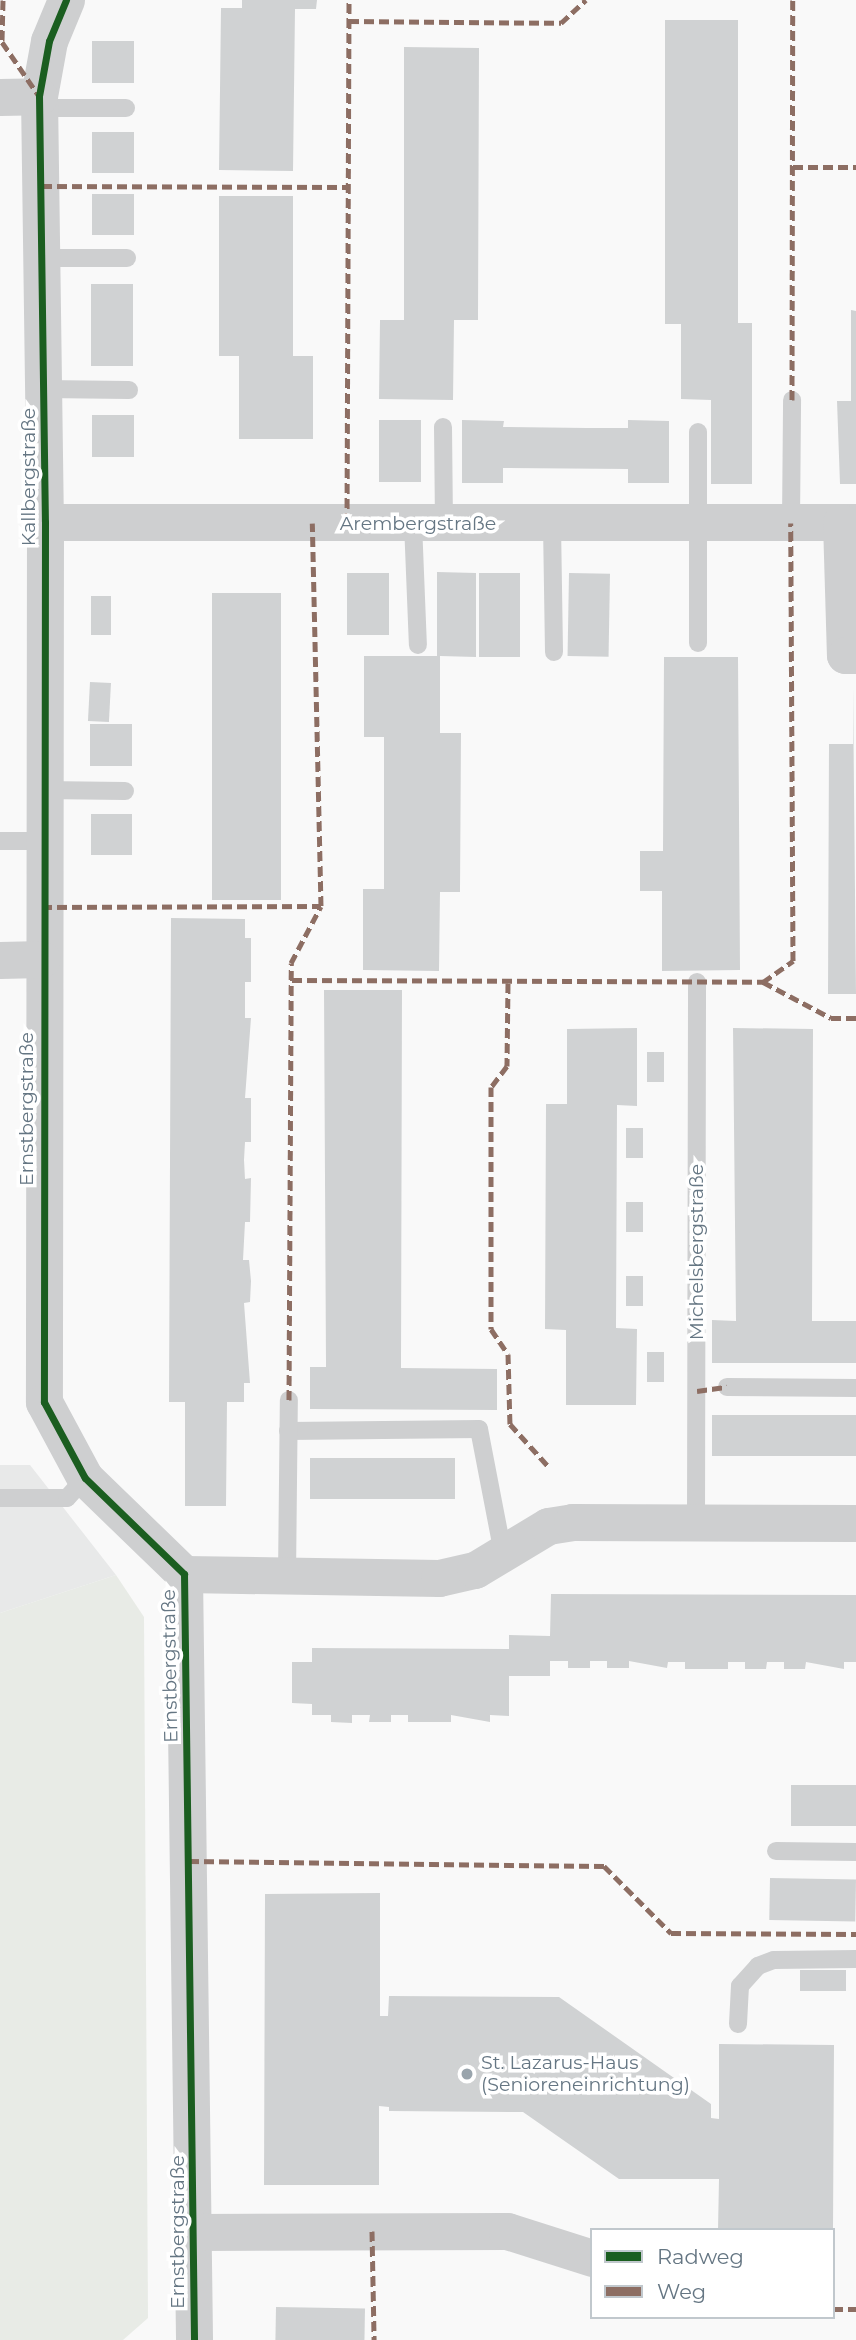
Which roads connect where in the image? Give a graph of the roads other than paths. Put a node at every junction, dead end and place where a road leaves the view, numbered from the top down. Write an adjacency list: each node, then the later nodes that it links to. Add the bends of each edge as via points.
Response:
1 (66, 0): 3 (street, Kallbergstraße, via 50,41)
2 (0, 96): 3 (street)
3 (39, 102): 4 (lane); 5 (street, Kallbergstraße)
4 (126, 108)
5 (43, 258): 6 (lane); 7 (street, Kallbergstraße)
6 (127, 258)
7 (44, 389): 8 (lane); 12 (street, Kallbergstraße)
8 (129, 390)
9 (792, 400): 14 (lane)
10 (443, 427): 15 (lane)
11 (698, 432): 17 (lane)
12 (45, 522): 15 (street, Arembergstraße); 22 (street, Kallbergstraße)
13 (849, 522): 14 (street, Arembergstraße); 21 (street, Arembergstraße, via 845,655)
14 (792, 523): 17 (street, Arembergstraße)
15 (428, 524): 16 (street, Arembergstraße); 19 (lane)
16 (552, 524): 17 (street, Arembergstraße); 20 (lane)
17 (698, 524): 18 (lane)
18 (698, 643)
19 (418, 645)
20 (554, 652)
21 (856, 655)
22 (43, 790): 23 (lane); 25 (street, Kallbergstraße)
23 (125, 791)
24 (0, 841): 25 (lane)
25 (42, 841): 26 (street, Kallbergstraße)
26 (42, 959): 27 (street); 33 (street, Ernstbergstraße, via 44,1402)
27 (0, 960)
28 (697, 982): 35 (lane, Michelsbergstraße)
29 (727, 1387): 30 (lane)
30 (856, 1388)
31 (289, 1400): 32 (lane)
32 (288, 1431): 37 (lane, via 479,1429); 39 (lane)
33 (85, 1478): 34 (lane, via 67,1498); 38 (street, Ernstbergstraße)
34 (0, 1498)
35 (696, 1522): 36 (street); 37 (street, via 548,1526)
36 (856, 1523)
37 (503, 1554): 39 (street, via 475,1570 439,1578)
38 (184, 1574): 39 (street); 44 (street, Ernstbergstraße)
39 (287, 1577)
40 (776, 1851): 41 (lane)
41 (856, 1852)
42 (856, 1959): 43 (lane, via 774,1960 758,1966 740,1986)
43 (738, 2024)
44 (194, 2232): 45 (street, Ernstbergstraße, via 507,2231); 46 (street, Ernstbergstraße)
45 (590, 2257)
46 (194, 2340)

